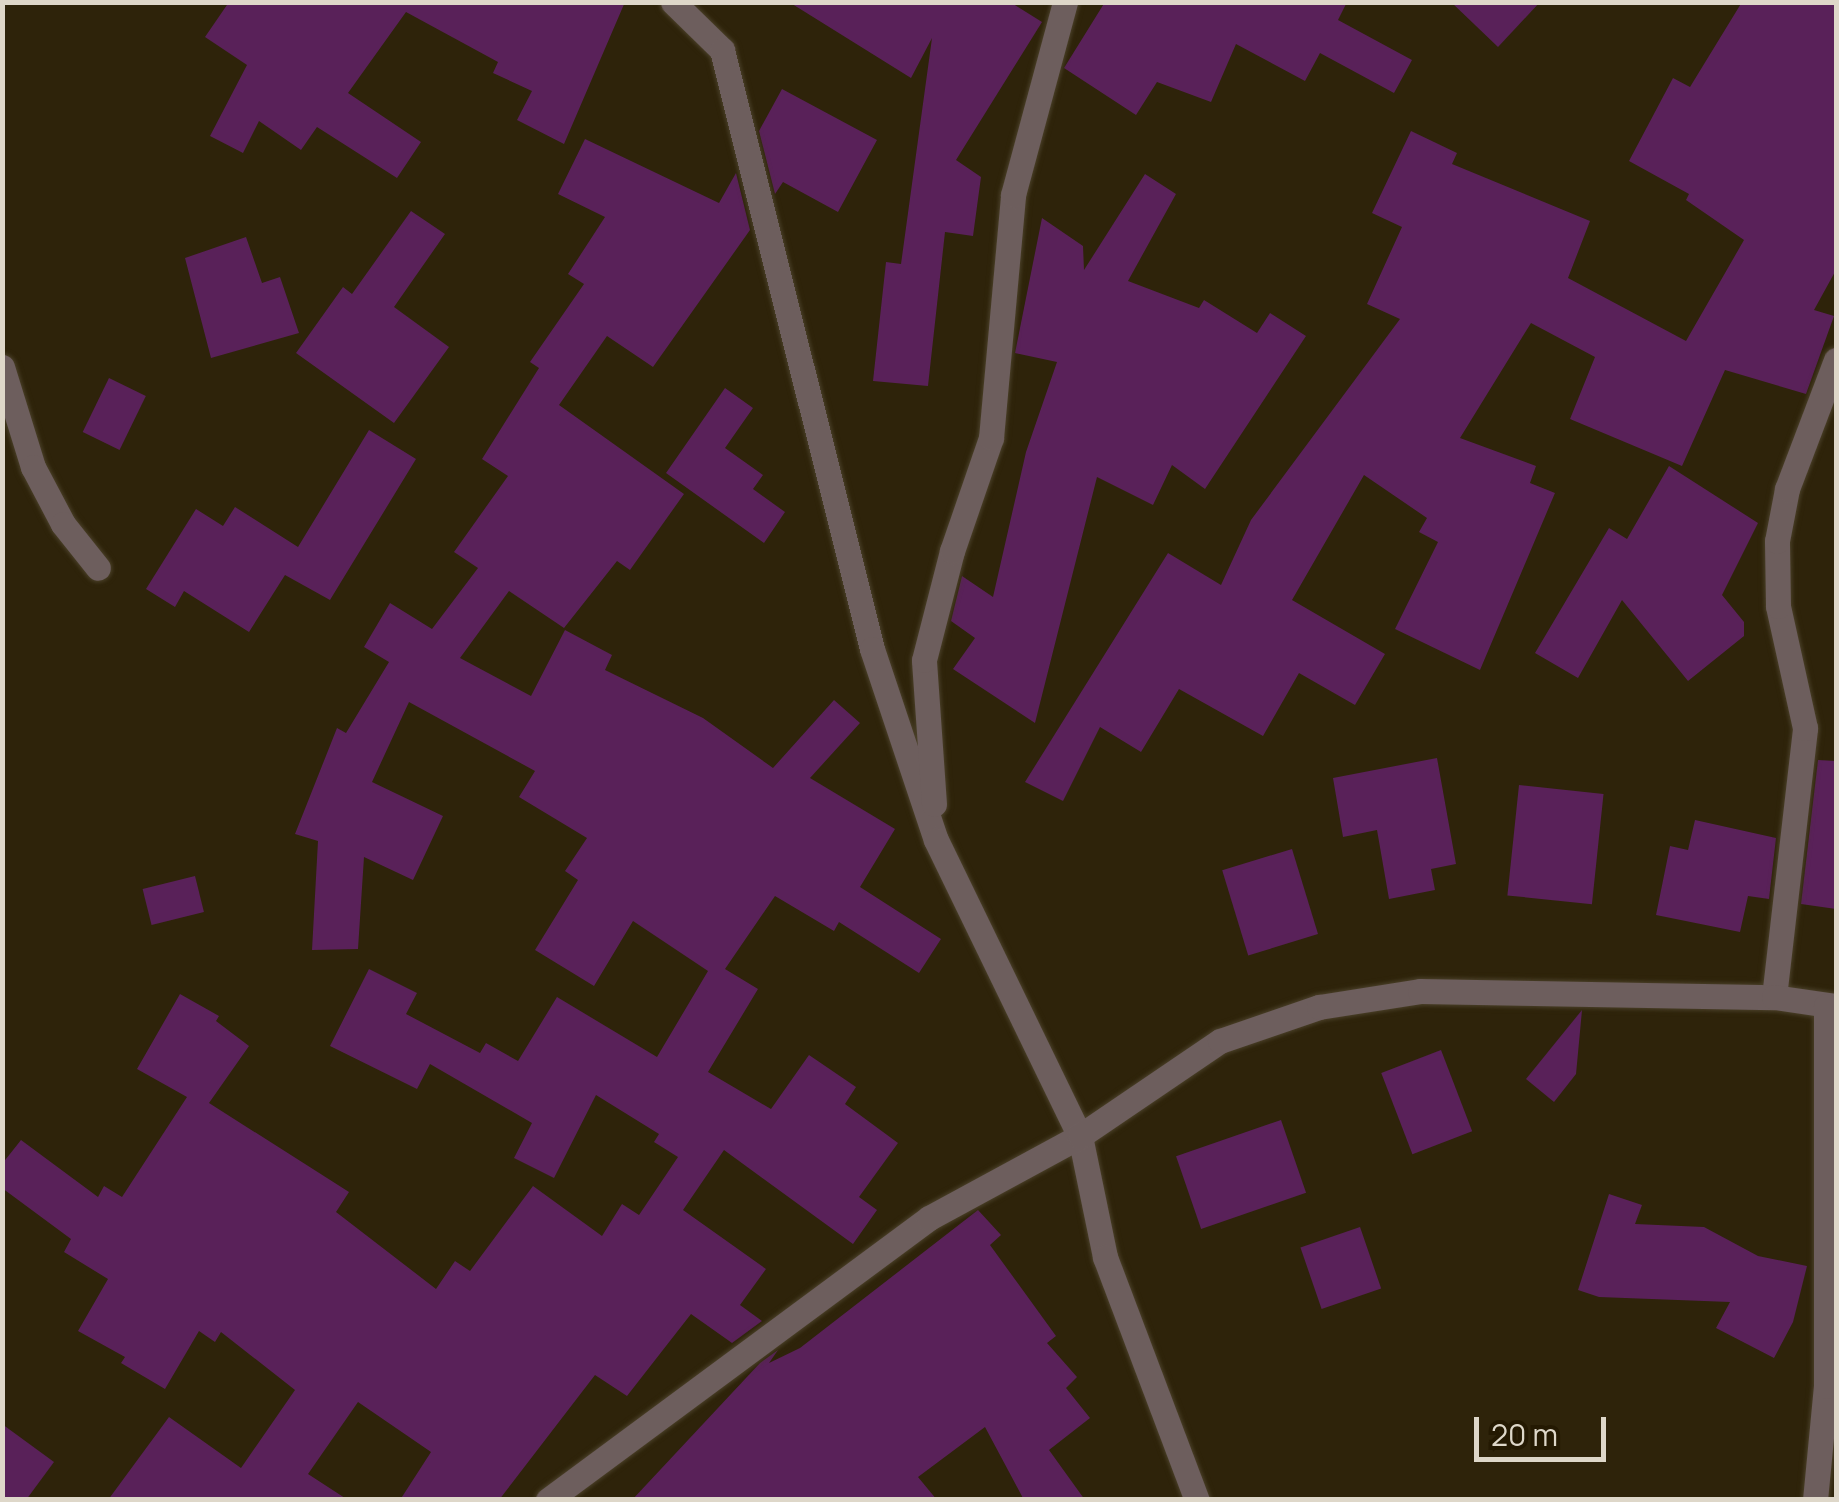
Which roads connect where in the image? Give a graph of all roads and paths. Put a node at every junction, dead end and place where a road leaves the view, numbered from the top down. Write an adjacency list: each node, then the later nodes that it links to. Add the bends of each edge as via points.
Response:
1 (673, 2): 6 (street, via 722,50 872,649)
2 (1065, 2): 6 (street, via 1013,195 991,438 924,660)
3 (1836, 360): 7 (street, via 1787,489 1778,541 1778,606 1805,728)
4 (2, 367): 5 (street, via 33,467)
5 (98, 568)
6 (936, 840): 9 (street)
7 (1774, 997): 8 (street); 9 (street, via 1420,990 1319,1007 1220,1041)
8 (1831, 1006): 12 (street, via 1826,1386)
9 (1080, 1136): 10 (street, via 929,1218); 11 (street, via 1105,1257)
10 (548, 1500)
11 (1196, 1500)
12 (1816, 1500)

